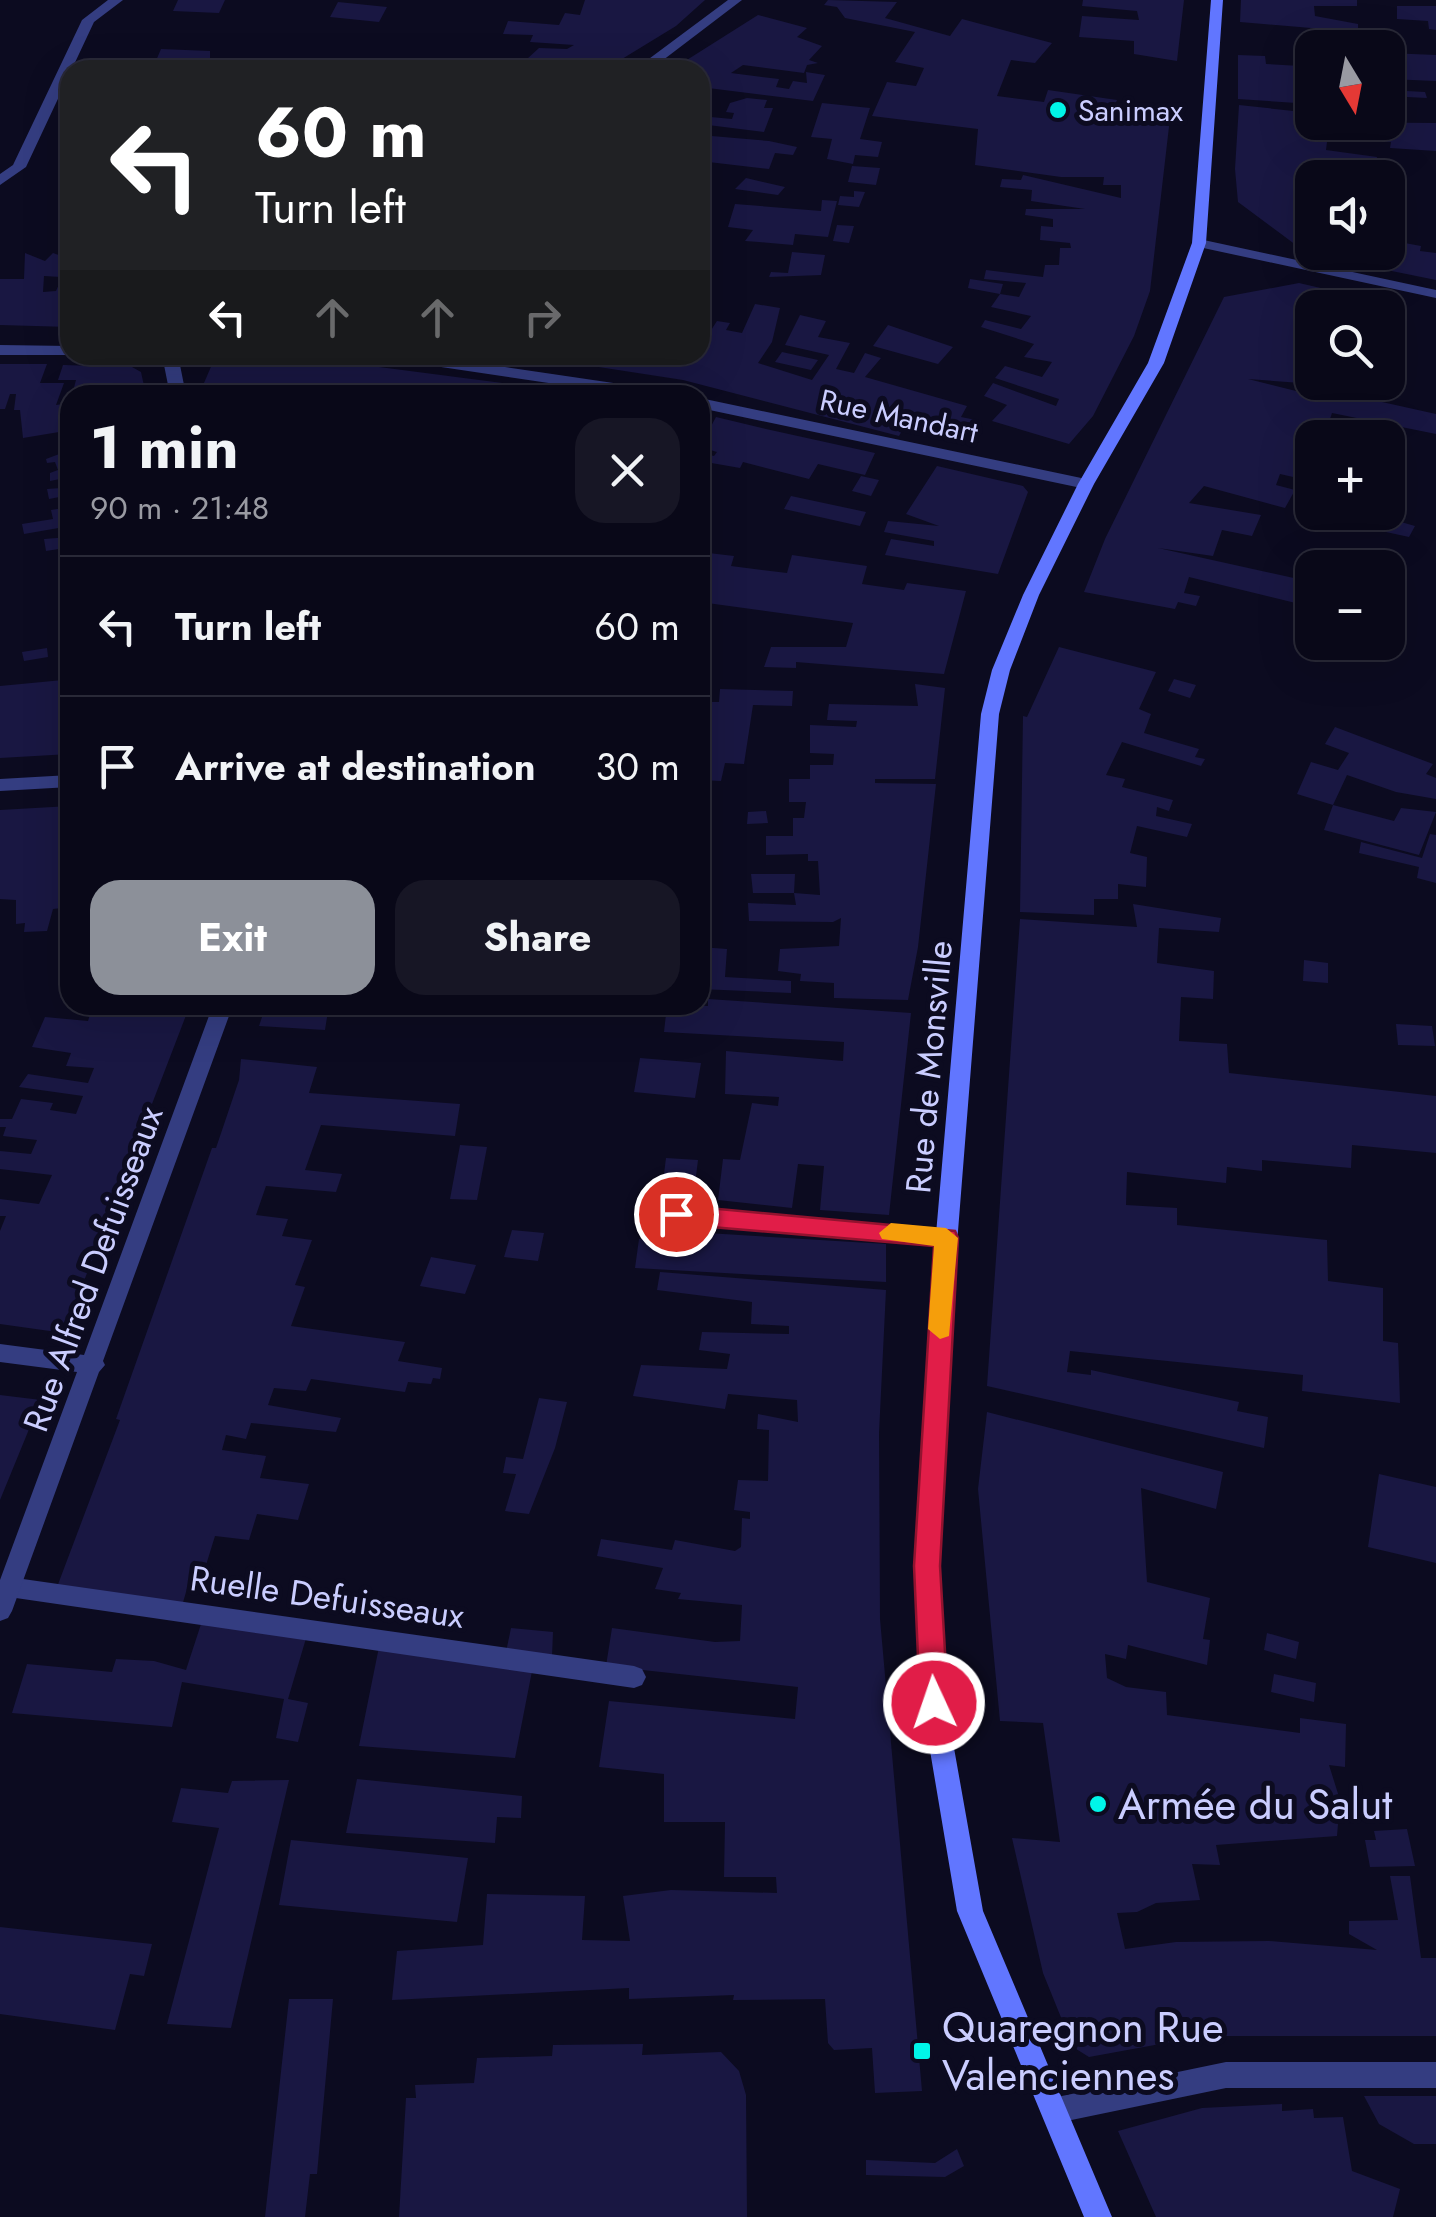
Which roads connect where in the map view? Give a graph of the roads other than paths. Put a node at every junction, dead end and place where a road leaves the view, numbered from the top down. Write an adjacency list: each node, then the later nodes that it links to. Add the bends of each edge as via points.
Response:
1 (117, 0): 4 (street, via 88,20)
2 (736, 0): 5 (street)
3 (1216, 0): 8 (street, Rue de Monsville)
4 (69, 60)
5 (655, 60)
6 (60, 81): 7 (street, via 20,167)
7 (0, 181)
8 (1199, 242): 9 (street); 15 (street, Rue de Monsville, via 1156,363)
9 (1436, 294)
10 (0, 350): 11 (street)
11 (60, 351)
12 (461, 365): 13 (street)
13 (594, 385)
14 (710, 404): 15 (street, Rue Mandart)
15 (1086, 484): 20 (street, Rue de Monsville, via 1031,595 990,714)
16 (60, 782): 17 (street)
17 (0, 785)
18 (219, 1015): 22 (street, Rue Alfred Defuisseaux)
19 (676, 1214): 20 (street)
20 (946, 1238): 27 (street, Rue de Monsville, via 927,1566 934,1703 970,1911)
21 (0, 1352): 22 (street)
22 (94, 1365): 23 (street, Rue Alfred Defuisseaux)
23 (10, 1587): 24 (street, Rue Alfred Defuisseaux); 25 (street, Ruelle Defuisseaux)
24 (0, 1611)
25 (634, 1676)
26 (1436, 2075): 27 (street, via 1226,2076)
27 (1057, 2110): 28 (street, Rue de Monsville)
28 (1098, 2217)

